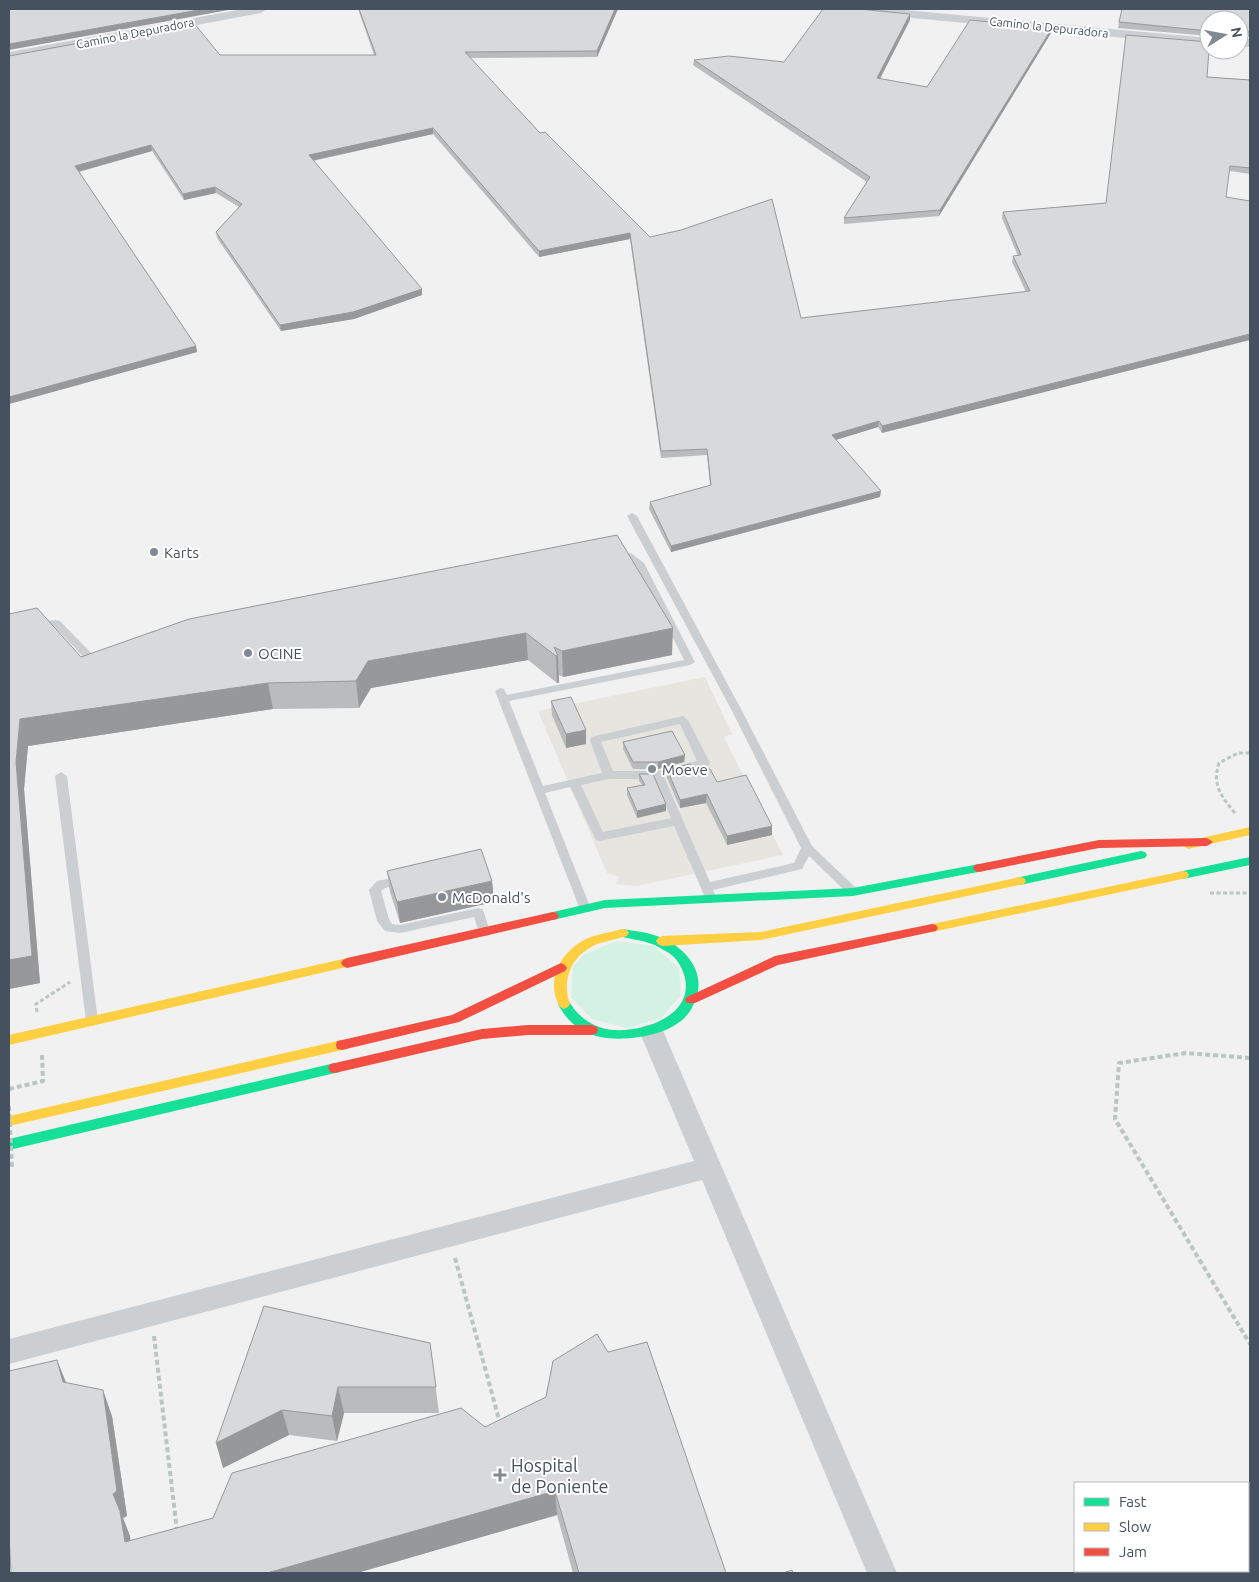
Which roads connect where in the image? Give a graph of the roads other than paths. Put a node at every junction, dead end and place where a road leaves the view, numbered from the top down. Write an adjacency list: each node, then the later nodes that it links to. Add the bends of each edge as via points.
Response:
1 (261, 9): 4 (street, Camino la Depuradora)
2 (859, 9): 3 (street, Camino la Depuradora)
3 (1199, 41)
4 (9, 56)
5 (632, 516): 17 (lane)
6 (607, 554): 13 (lane, via 628,555 641,565 690,662 502,695)
7 (9, 627): 8 (lane, via 56,623 98,667)
8 (108, 664)
9 (609, 775): 10 (lane); 10 (lane, via 595,740 683,720 704,763); 12 (lane)
10 (658, 775): 14 (lane)
11 (61, 776): 28 (lane)
12 (574, 783): 13 (lane); 14 (lane, via 600,837)
13 (540, 790): 23 (lane)
14 (677, 820): 20 (lane)
15 (1249, 831): 16 (main road)
16 (1206, 842): 21 (main road, via 1099,844); 25 (main road, via 761,936)
17 (807, 848): 20 (lane, via 798,866); 21 (lane)
18 (1250, 861): 27 (main road, via 775,961)
19 (416, 877): 24 (lane, via 382,884 375,890 383,921 389,928 400,930 478,912)
20 (706, 887): 22 (lane)
21 (853, 892): 22 (main road)
22 (711, 899): 23 (main road, via 605,904)
23 (585, 909): 24 (main road)
24 (484, 933): 28 (main road)
25 (662, 941): 26 (main road, via 633,934 603,936 571,954); 27 (main road, via 690,966 694,983)
26 (561, 968): 29 (main road, via 558,985 562,1003 574,1018); 32 (main road, via 455,1019)
27 (691, 1000): 30 (main road, via 683,1013 669,1025)
28 (92, 1021): 31 (main road)
29 (592, 1030): 30 (main road, via 612,1036); 33 (main road, via 482,1034)
30 (652, 1033): 34 (street)
31 (9, 1040)
32 (9, 1121)
33 (9, 1145)
34 (708, 1168): 35 (street); 36 (street)
35 (9, 1352)
36 (882, 1573)

